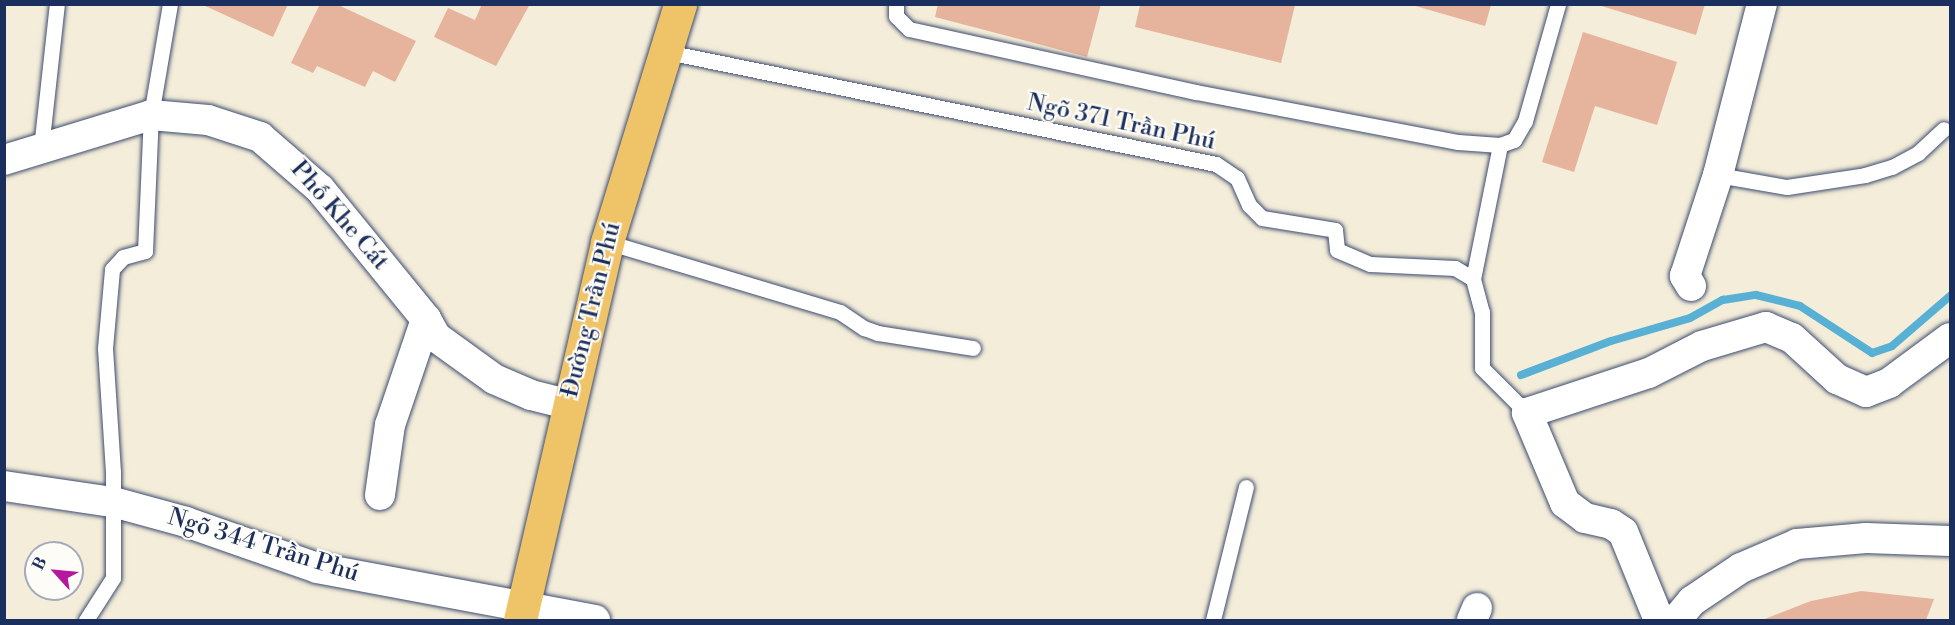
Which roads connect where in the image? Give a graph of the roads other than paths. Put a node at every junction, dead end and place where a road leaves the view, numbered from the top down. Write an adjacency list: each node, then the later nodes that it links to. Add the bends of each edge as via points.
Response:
1 (57, 4): 11 (lane)
2 (170, 4): 8 (lane)
3 (680, 4): 7 (main road, Đường Trần Phú)
4 (896, 4): 10 (lane, via 896,16 909,29 1207,95 1458,142)
5 (1558, 4): 10 (lane, via 1525,121 1514,140)
6 (1762, 4): 13 (street)
7 (667, 52): 14 (main road, Đường Trần Phú); 15 (lane, Ngõ 371 Trần Phú, via 1216,164 1238,178 1249,205 1262,218 1335,230 1337,250 1370,264 1455,268)
8 (151, 115): 11 (street, Phố Khe Cát); 17 (street, Phố Khe Cát, via 208,120 260,136 320,189); 25 (lane, via 145,251 123,257 112,269 105,348)
9 (1944, 129): 13 (lane, via 1918,153 1865,175 1787,187)
10 (1500, 145): 15 (lane)
11 (41, 148): 12 (street, Phố Khe Cát)
12 (4, 160)
13 (1718, 175): 16 (street, via 1685,276)
14 (607, 242): 19 (lane, via 840,312 878,333); 20 (main road, Đường Trần Phú)
15 (1473, 279): 21 (lane, via 1482,312 1482,368)
16 (1691, 286)
17 (426, 319): 20 (street, Phố Khe Cát, via 436,338 494,379 531,395); 24 (street, via 390,425)
18 (1950, 338): 21 (street, via 1889,383 1866,392 1837,379 1792,338 1766,327 1702,346 1649,373)
19 (973, 348)
20 (568, 404): 27 (main road, Đường Trần Phú)
21 (1527, 412): 31 (street, via 1564,503 1585,518 1611,524 1623,532)
22 (4, 486): 25 (street, Ngõ 344 Trần Phú)
23 (1245, 487): 30 (lane)
24 (380, 495)
25 (113, 502): 27 (street, Ngõ 344 Trần Phú, via 186,522 317,568); 28 (lane, via 113,579)
26 (1950, 541): 32 (street, via 1866,538 1797,544 1740,568 1692,601)
27 (521, 615): 29 (street, Ngõ 344 Trần Phú)
28 (86, 621)
29 (595, 621)
30 (1213, 621)
31 (1659, 621)
32 (1676, 621)

